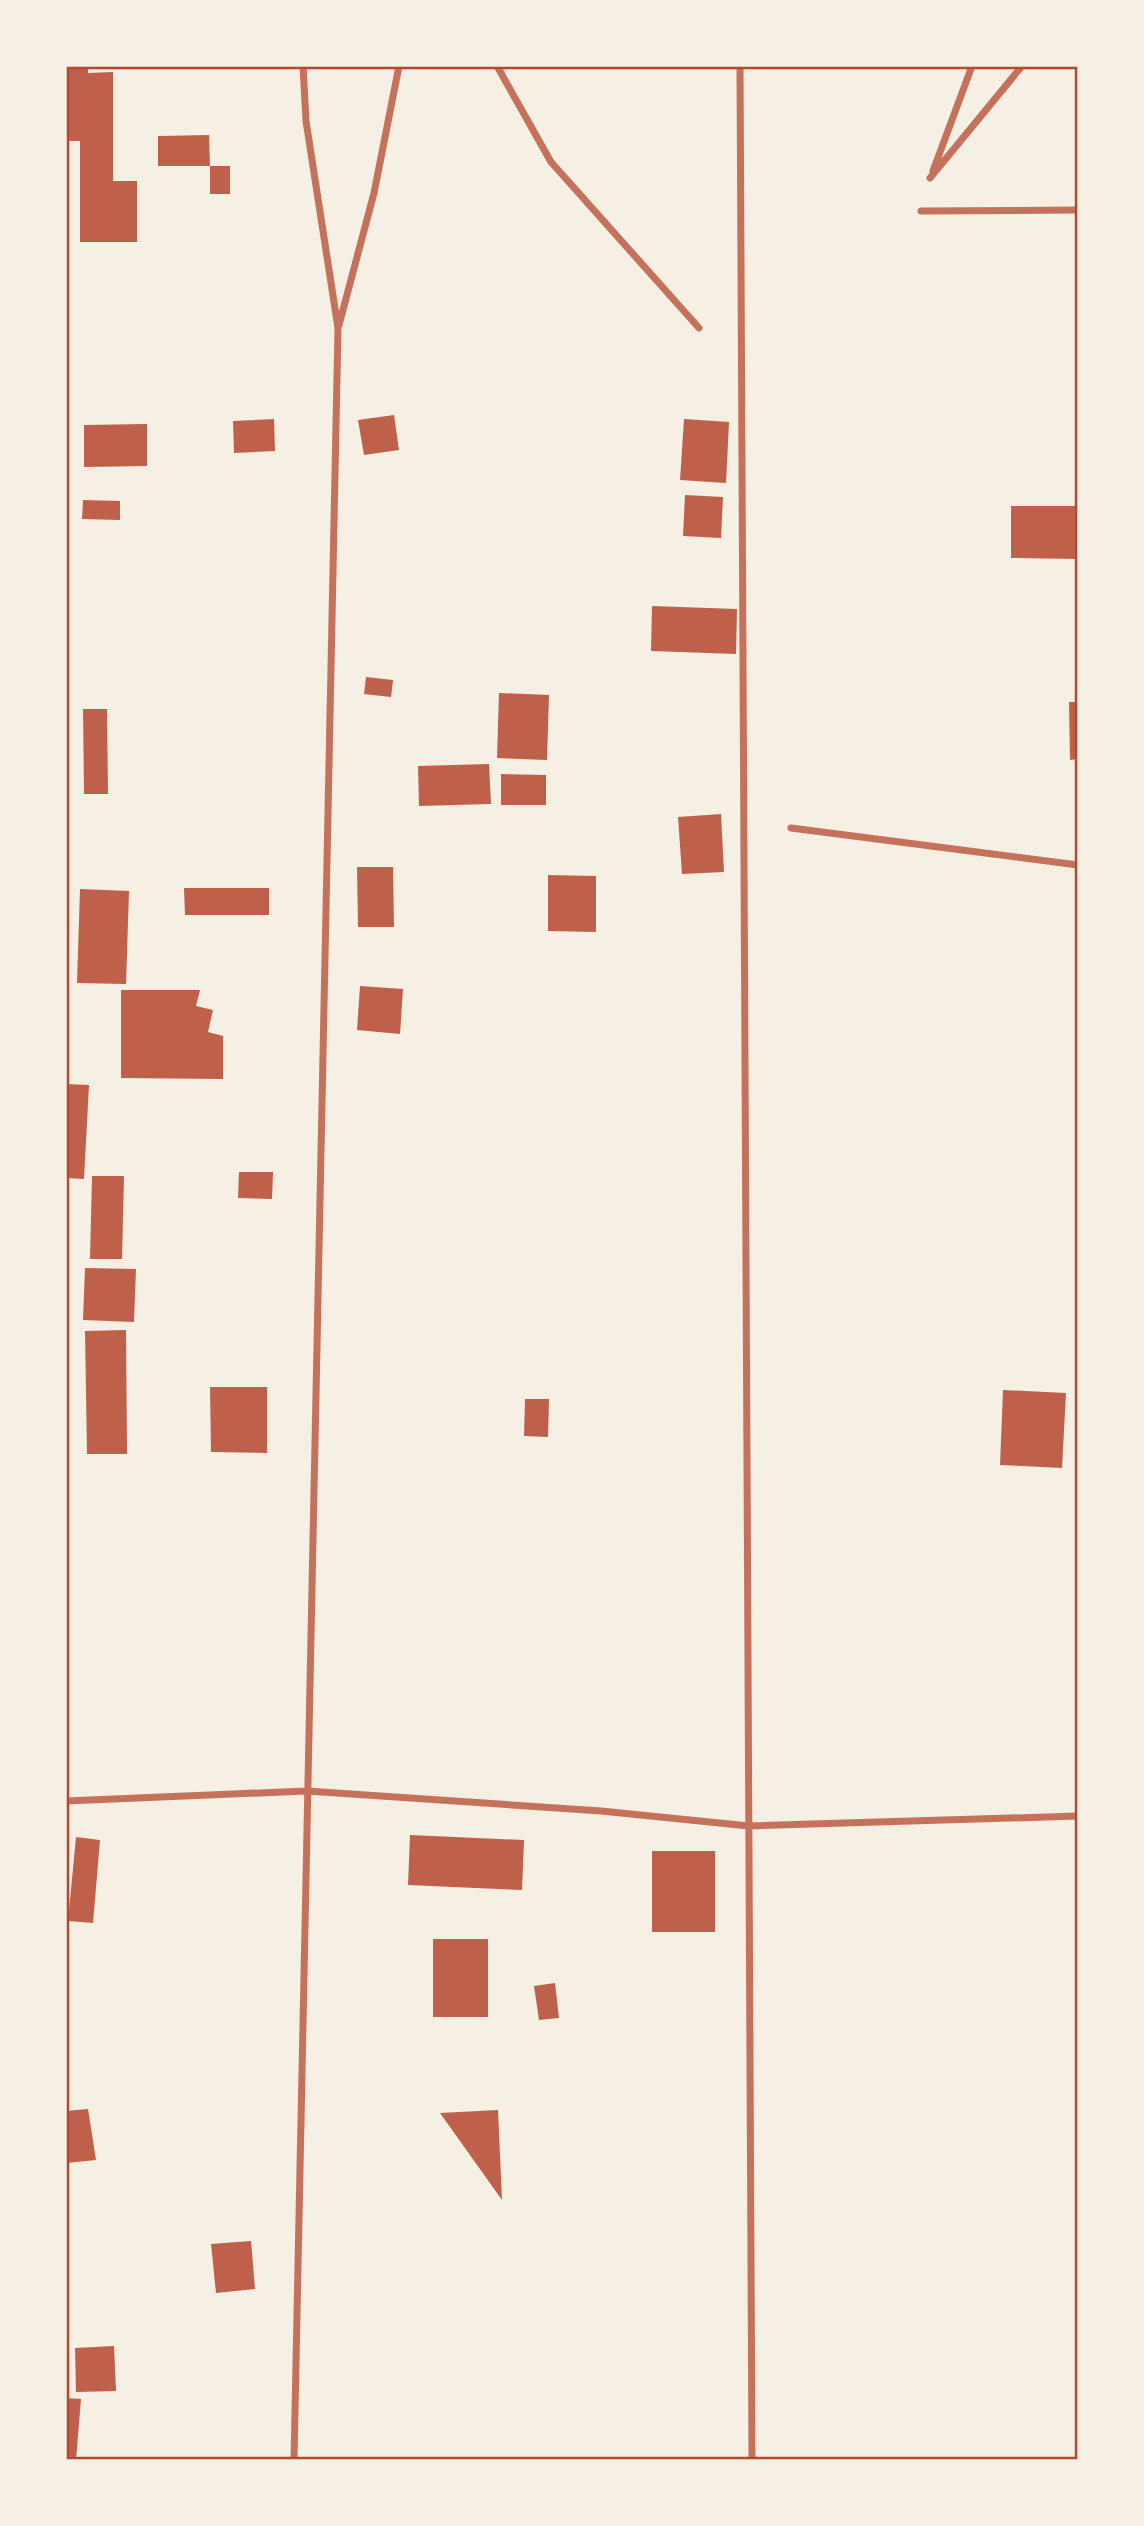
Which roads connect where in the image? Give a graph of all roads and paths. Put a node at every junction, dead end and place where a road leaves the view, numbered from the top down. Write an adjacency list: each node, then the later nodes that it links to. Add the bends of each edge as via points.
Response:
1 (303, 66): 9 (street, via 306,121)
2 (399, 66): 9 (street, via 374,193)
3 (497, 66): 10 (street, via 551,162)
4 (740, 66): 16 (street)
5 (972, 66): 6 (street, via 930,178)
6 (1022, 66)
7 (1077, 210): 8 (street)
8 (921, 211)
9 (338, 328): 13 (street)
10 (699, 328)
11 (791, 828): 12 (street)
12 (1077, 864)
13 (307, 1791): 14 (street); 16 (street); 17 (street)
14 (66, 1801)
15 (1077, 1815): 16 (street)
16 (748, 1826): 18 (street)
17 (294, 2459)
18 (751, 2459)

